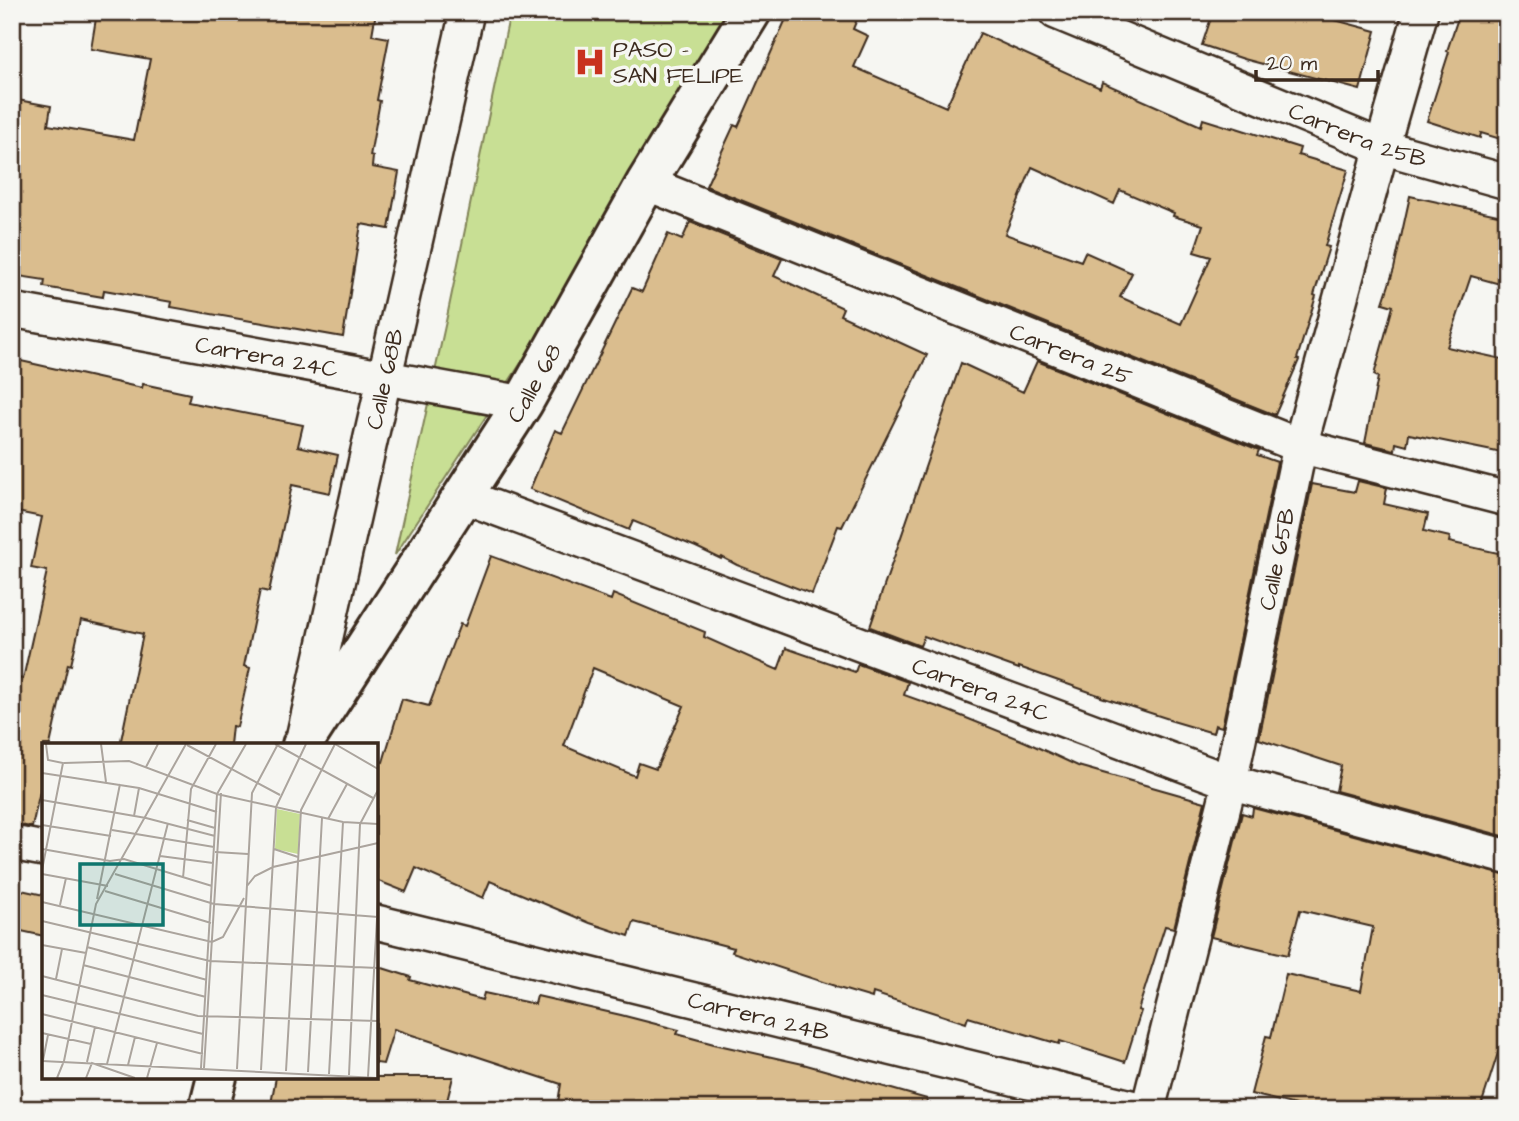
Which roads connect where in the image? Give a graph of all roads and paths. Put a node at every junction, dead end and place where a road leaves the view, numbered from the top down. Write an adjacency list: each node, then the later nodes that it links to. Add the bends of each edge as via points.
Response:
1 (467, 12): 9 (street, Calle 68B)
2 (751, 12): 7 (street, Calle 68)
3 (1056, 12): 5 (street, Carrera 25B)
4 (1421, 12): 5 (street, Calle 65B)
5 (1382, 147): 6 (street, Carrera 25B); 11 (street, Calle 65B)
6 (1507, 182)
7 (646, 183): 10 (street, Calle 68); 11 (street, Carrera 25)
8 (12, 310): 9 (street, Carrera 24C)
9 (385, 378): 10 (street, Carrera 24C); 14 (street, Calle 68B)
10 (523, 403): 12 (street, Calle 68)
11 (1300, 446): 13 (street, Carrera 25); 16 (street, Calle 65B)
12 (463, 496): 15 (street, Calle 68); 16 (street, Carrera 24C)
13 (1507, 499)
14 (302, 743)
15 (303, 743)
16 (1230, 782): 19 (street, Carrera 24C); 24 (street, Calle 65B)
17 (12, 843): 18 (street)
18 (42, 849)
19 (1507, 857)
20 (378, 922): 23 (street, Carrera 24B)
21 (216, 1079): 22 (street)
22 (209, 1109)
23 (1139, 1109)
24 (1149, 1109)

